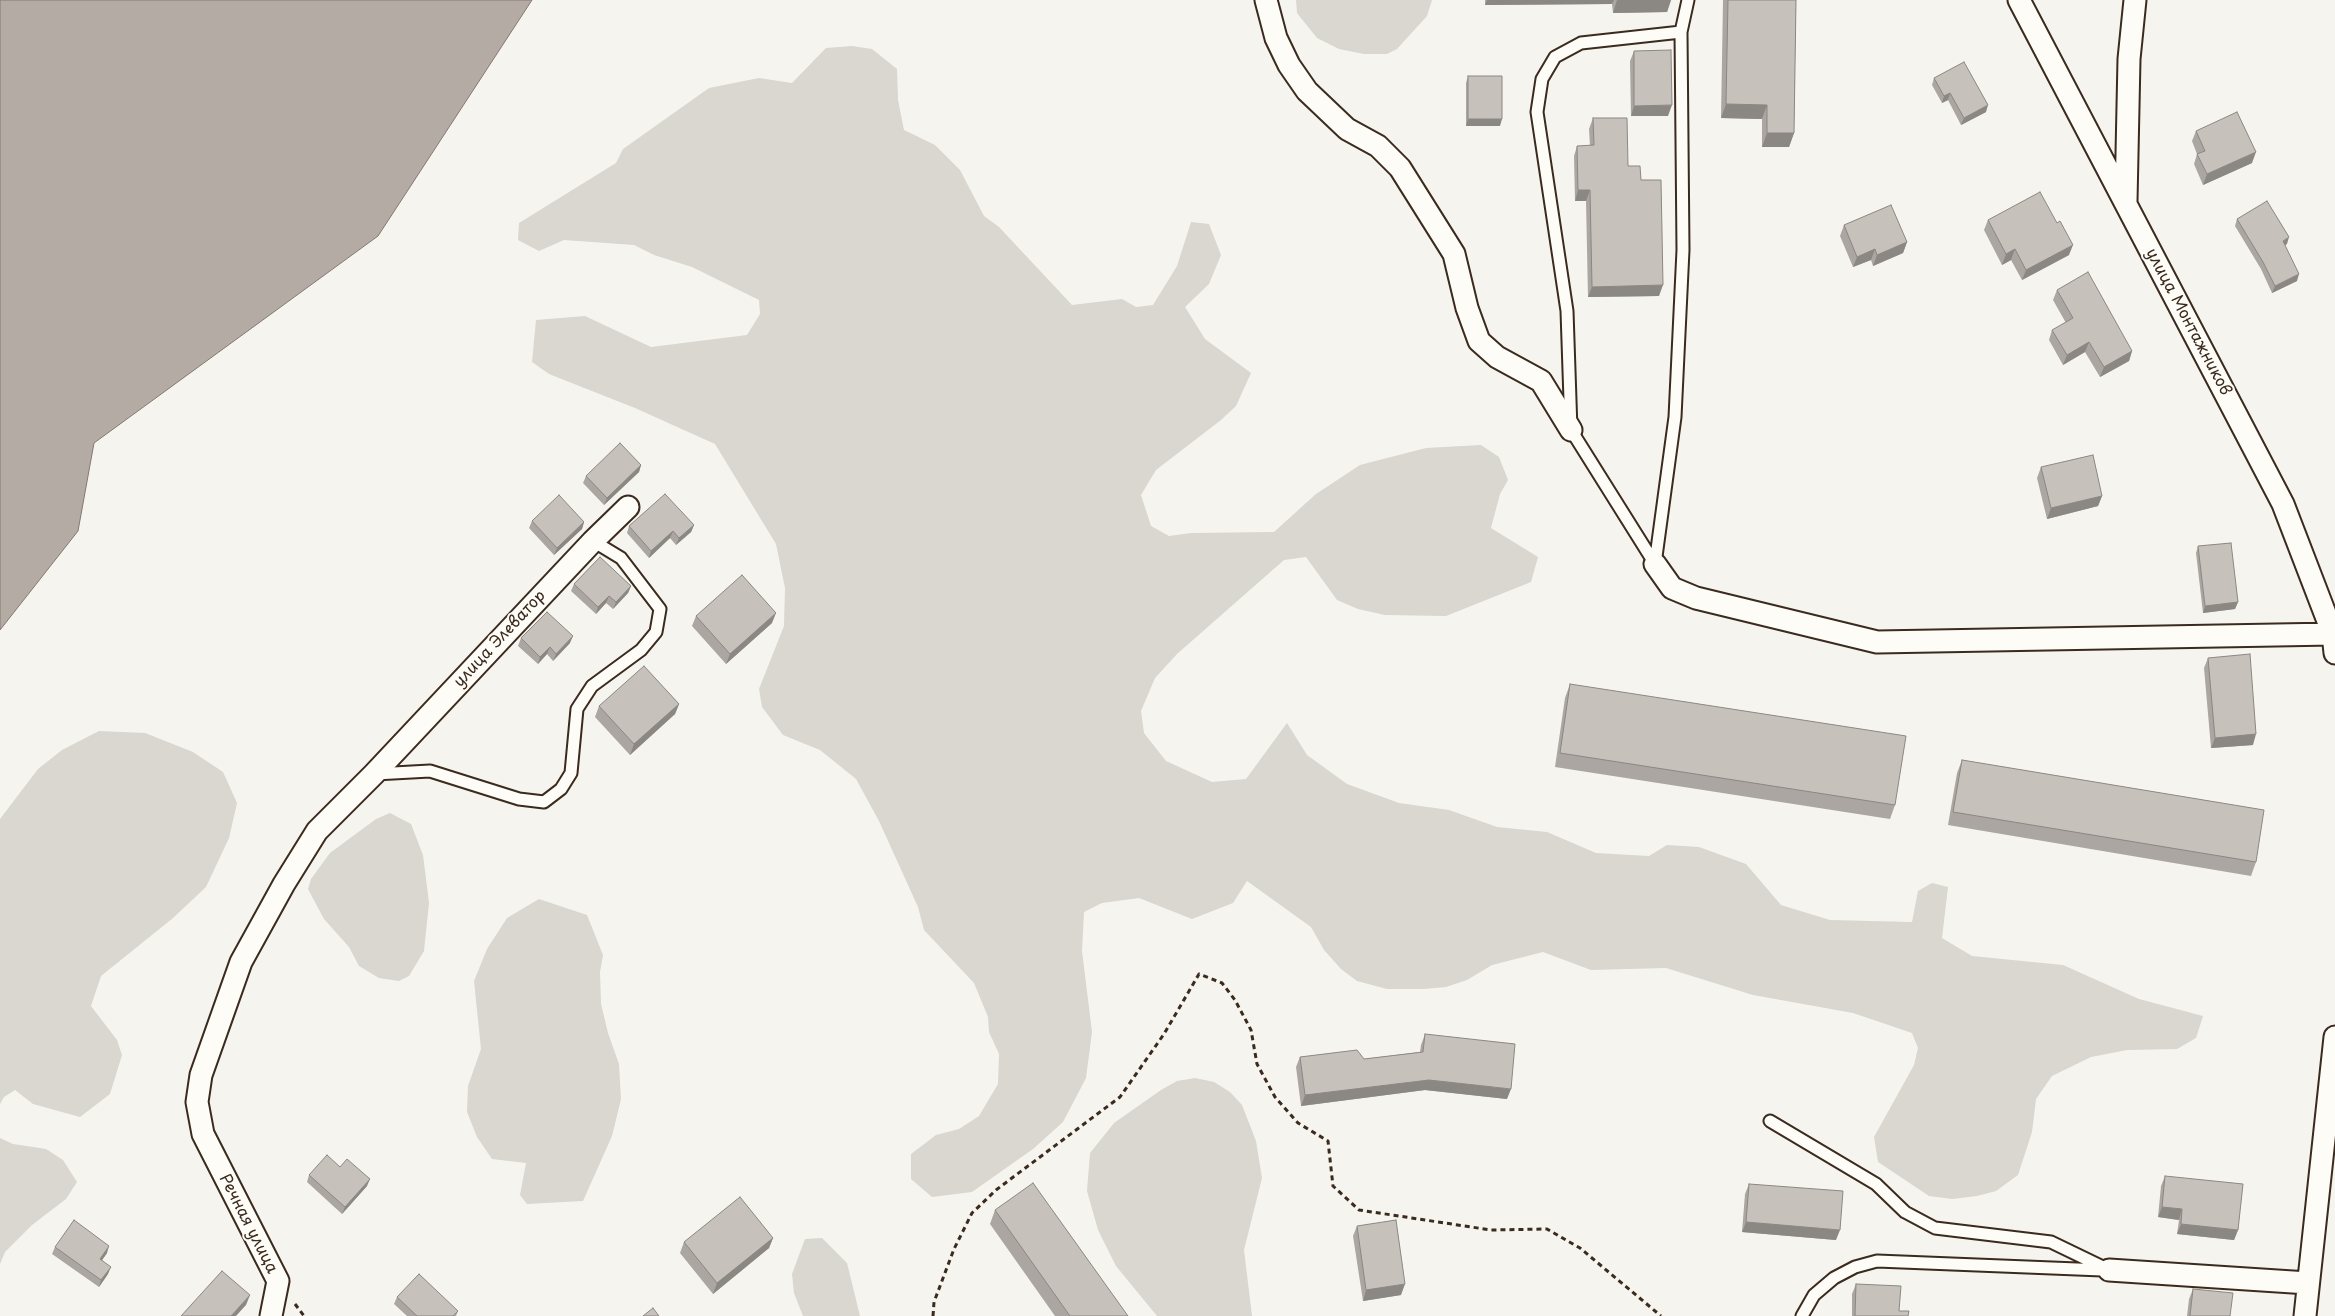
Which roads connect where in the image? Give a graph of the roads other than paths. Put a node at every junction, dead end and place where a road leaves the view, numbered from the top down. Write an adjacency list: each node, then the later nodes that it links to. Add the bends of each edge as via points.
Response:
1 (1266, 0): 7 (street, via 1276,38 1307,91 1347,128 1378,146 1400,168 1454,254 1479,341 1497,357 1541,381)
2 (1688, 0): 5 (lane)
3 (2019, 0): 6 (street, улица Монтажников)
4 (2135, 0): 6 (street, via 2129,59)
5 (1681, 32): 7 (lane, via 1581,43 1555,57 1542,79 1537,112 1567,311); 10 (lane, via 1683,250 1676,417)
6 (2126, 204): 11 (street, улица Монтажников, via 2283,504)
7 (1570, 430): 10 (lane)
8 (628, 507): 9 (street, улица Элеватор)
9 (592, 541): 12 (street, улица Элеватор); 12 (lane, via 621,558 660,609 656,632 641,650 592,686 577,709 571,773 561,789 544,802 519,799 430,772)
10 (1655, 564): 11 (street, via 1672,588 1696,598 1877,642)
11 (2334, 643)
12 (374, 774): 15 (street, улица Элеватор, via 317,831 241,962 201,1075 197,1102)
13 (2335, 1037): 17 (street)
14 (1770, 1121): 16 (lane, via 1876,1184 1905,1212 1935,1228 2051,1242)
15 (203, 1134): 18 (street, Речная улица, via 278,1281)
16 (2108, 1270): 17 (street); 19 (lane, via 1877,1261 1855,1267 1834,1278 1814,1295)
17 (2308, 1283): 20 (street)
18 (271, 1316)
19 (1802, 1316)
20 (2305, 1316)

